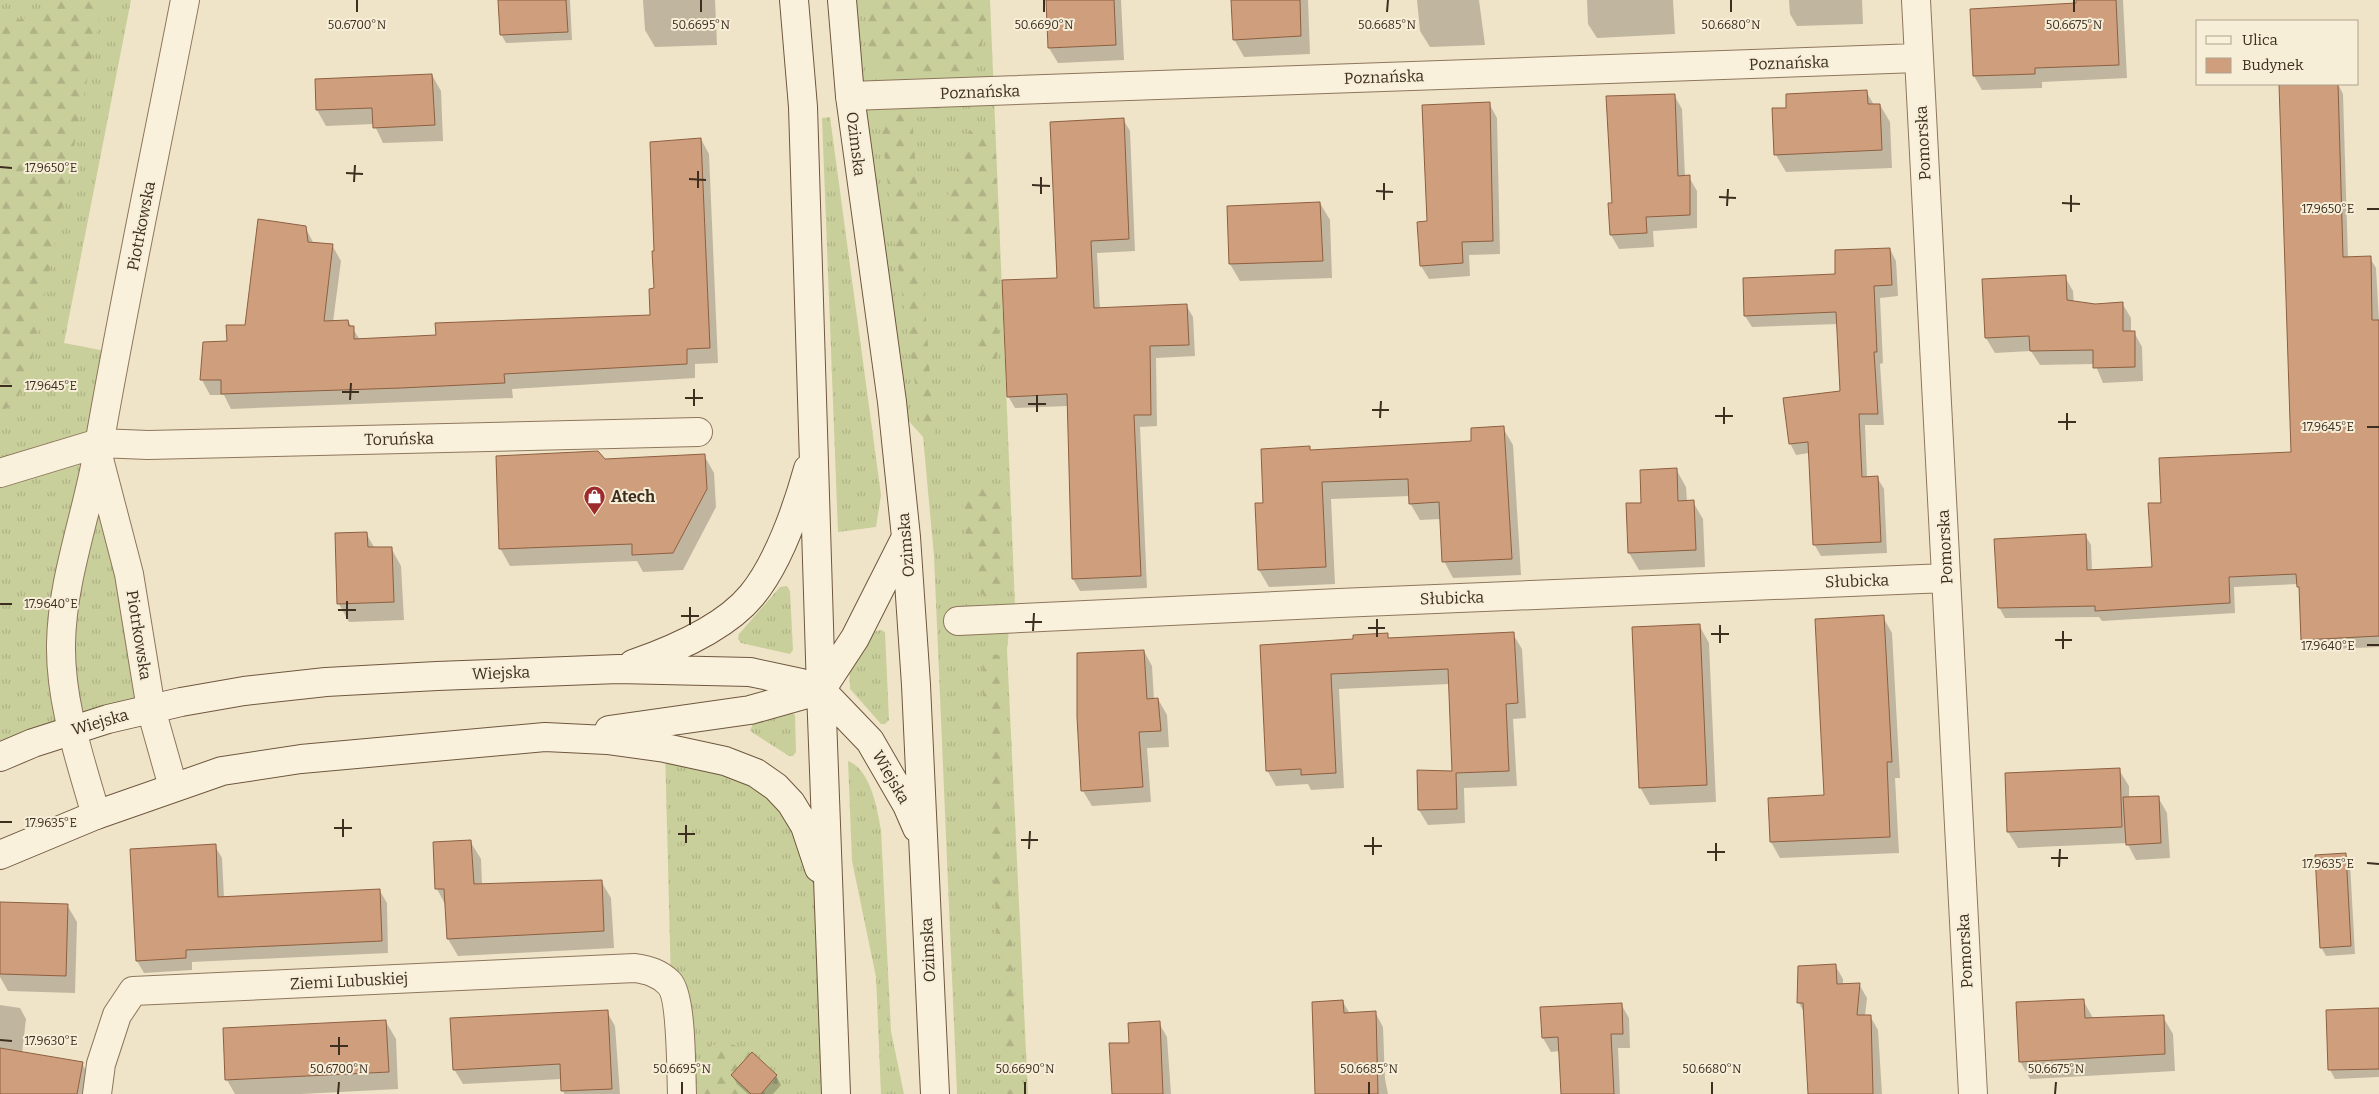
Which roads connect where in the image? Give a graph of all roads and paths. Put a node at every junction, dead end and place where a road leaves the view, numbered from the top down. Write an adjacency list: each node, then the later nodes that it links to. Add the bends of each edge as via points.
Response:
1 (185, 0): 9 (street, Piotrkowska)
2 (794, 0): 8 (street, via 803,107)
3 (842, 0): 6 (street, Ozimska)
4 (1916, 0): 5 (street, Pomorska)
5 (1918, 58): 6 (street, Poznańska); 12 (street, Pomorska)
6 (850, 96): 11 (street, Ozimska, via 892,402)
7 (698, 432): 9 (street, Toruńska)
8 (814, 438): 14 (street, via 793,517 764,578 752,595 722,621 681,645); 15 (street)
9 (98, 448): 10 (street); 16 (street, Piotrkowska, via 129,574); 17 (street, Piotrkowska, via 64,614 61,644 63,685)
10 (0, 473)
11 (906, 537): 15 (street, via 855,638); 22 (street, Ozimska)
12 (1946, 578): 13 (street, Słubicka); 31 (street, Pomorska)
13 (958, 621)
14 (618, 669): 15 (street, Wiejska, via 750,672); 16 (street, Wiejska, via 326,682 214,695)
15 (821, 690): 18 (street, via 750,710); 22 (street, Wiejska, via 870,741 907,805); 24 (street)
16 (151, 709): 17 (street, Wiejska); 20 (street, Piotrkowska)
17 (72, 730): 19 (street, Wiejska); 21 (street, Piotrkowska)
18 (545, 737): 20 (street, via 276,761 222,771); 24 (street, via 607,740 665,748 725,761 756,773 791,803 805,826)
19 (0, 757)
20 (173, 787): 21 (street)
21 (96, 815): 23 (street)
22 (923, 846): 30 (street, Ozimska)
23 (0, 855)
24 (829, 911): 25 (street)
25 (833, 1005): 28 (street); 29 (street)
26 (97, 1094): 27 (street, Ziemi Lubuskiej, via 101,1064 116,1015 133,991 634,968 651,970 671,984 678,1004)
27 (682, 1094)
28 (836, 1094)
29 (843, 1094)
30 (935, 1094)
31 (1973, 1094)

